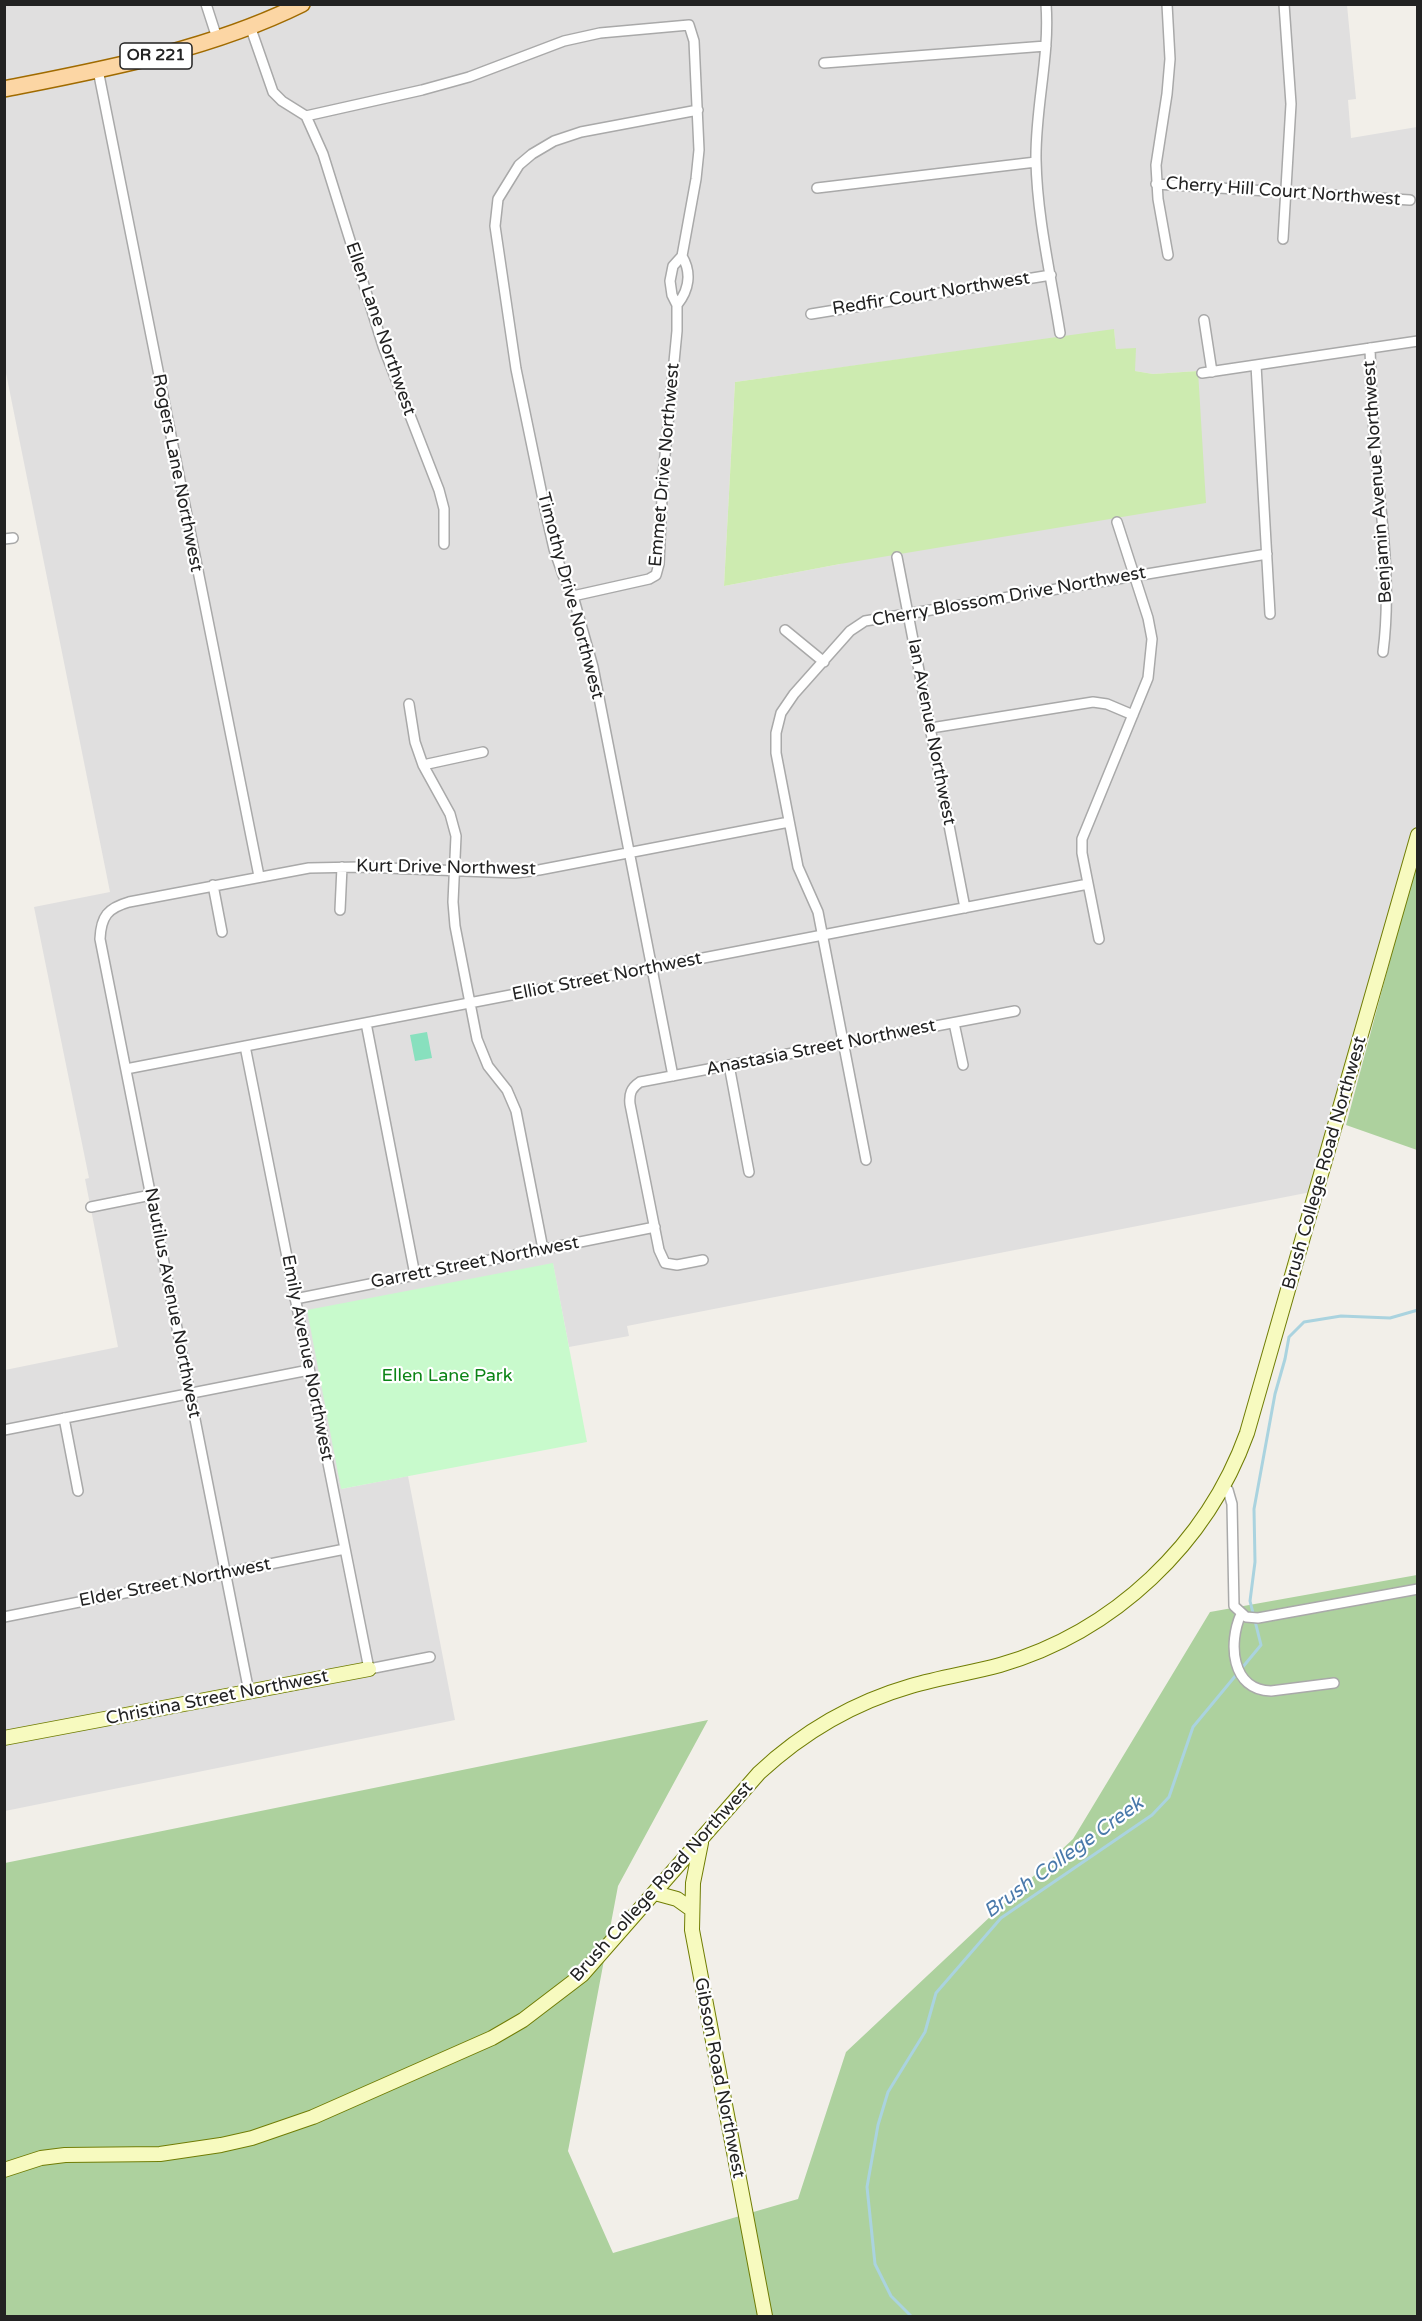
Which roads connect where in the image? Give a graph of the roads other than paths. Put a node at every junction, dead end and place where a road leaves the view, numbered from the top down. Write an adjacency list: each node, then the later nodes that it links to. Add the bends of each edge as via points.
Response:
1 (206, 4): 7 (street)
2 (302, 4): 6 (main road, OR 221)
3 (1046, 4): 8 (street)
4 (1167, 4): 15 (street, via 1170,59)
5 (1284, 4): 17 (street, via 1291,104)
6 (250, 26): 7 (main road, OR 221); 13 (street, via 273,92)
7 (217, 38): 10 (main road, OR 221)
8 (1046, 46): 9 (street); 14 (street, via 1038,103)
9 (824, 63)
10 (98, 70): 11 (main road, OR 221); 51 (street, Rogers Lane Northwest)
11 (4, 89)
12 (698, 110): 13 (street, Emmet Drive Northwest, via 694,41 689,25 600,33 564,41 469,77); 21 (street, Emmet Drive Northwest, via 696,179); 35 (street, Timothy Drive Northwest, via 581,132 554,141 519,165 498,200 495,226 516,369 554,549)
13 (306, 116): 31 (street, Ellen Lane Northwest, via 323,154 383,346 439,490 444,509)
14 (1036, 162): 16 (street); 22 (street)
15 (1156, 184): 17 (street, Cherry Hill Court Northwest); 20 (street)
16 (817, 188)
17 (1287, 193): 18 (street, Cherry Hill Court Northwest); 19 (street)
18 (1410, 200)
19 (1283, 239)
20 (1168, 255)
21 (682, 256): 23 (street, Emmet Drive Northwest, via 689,274 688,286); 23 (street, Emmet Drive Northwest, via 673,266 670,280)
22 (1051, 275): 24 (street, Redfir Court Northwest); 26 (street)
23 (677, 305): 35 (street, Emmet Drive Northwest, via 656,575)
24 (811, 314)
25 (1204, 320): 29 (street, via 1207,372)
26 (1060, 333)
27 (1418, 341): 28 (street)
28 (1370, 348): 29 (street); 39 (street, Benjamin Avenue Northwest, via 1387,570)
29 (1256, 365): 32 (street)
30 (1117, 522): 34 (street)
31 (444, 544)
32 (1267, 554): 34 (street, Cherry Blossom Drive Northwest); 37 (street)
33 (897, 557): 36 (street, Ian Avenue Northwest)
34 (1133, 576): 36 (street, Cherry Blossom Drive Northwest); 42 (street, via 1152,639 1148,678)
35 (573, 596): 48 (street, Timothy Drive Northwest, via 593,667)
36 (908, 613): 40 (street, Cherry Blossom Drive Northwest, via 865,621 850,631); 43 (street, Ian Avenue Northwest)
37 (1270, 614)
38 (784, 630): 40 (street)
39 (1383, 652)
40 (824, 662): 46 (street, Cherry Blossom Drive Northwest, via 781,713 776,733)
41 (409, 704): 45 (street)
42 (1133, 715): 43 (street, via 1093,702); 52 (street, via 1082,839)
43 (931, 728): 54 (street, Ian Avenue Northwest)
44 (483, 752): 45 (street)
45 (423, 765): 50 (street, via 450,814 456,836)
46 (789, 822): 48 (street, Kurt Drive Northwest); 58 (street, Cherry Blossom Drive Northwest, via 798,867 818,912)
47 (1418, 835): 84 (street, Brush College Road Northwest, via 1247,1433)
48 (629, 853): 50 (street, Kurt Drive Northwest, via 515,873); 60 (street, Timothy Drive Northwest)
49 (342, 867): 50 (street, Kurt Drive Northwest); 51 (street, Kurt Drive Northwest); 55 (street)
50 (454, 871): 61 (street, via 455,926)
51 (259, 876): 53 (street, Kurt Drive Northwest)
52 (1088, 884): 54 (street, Elliot Street Northwest); 59 (street)
53 (213, 885): 56 (street, Kurt Drive Northwest, via 129,902 115,906); 57 (street)
54 (965, 908): 58 (street, Elliot Street Northwest)
55 (340, 910)
56 (106, 915): 69 (street, Nautilus Avenue Northwest, via 100,939)
57 (222, 932)
58 (822, 936): 60 (street, Elliot Street Northwest); 65 (street, Cherry Blossom Drive Northwest)
59 (1099, 939)
60 (652, 968): 61 (street, Elliot Street Northwest); 70 (street, Timothy Drive Northwest)
61 (470, 1003): 63 (street, Elliot Street Northwest); 76 (street, via 481,1054 507,1090 516,1111)
62 (1015, 1011): 64 (street, Anastasia Street Northwest)
63 (366, 1023): 66 (street, Elliot Street Northwest); 78 (street)
64 (954, 1023): 65 (street, Anastasia Street Northwest); 68 (street)
65 (843, 1044): 67 (street, Anastasia Street Northwest); 71 (street, Cherry Blossom Drive Northwest)
66 (245, 1046): 69 (street, Elliot Street Northwest); 79 (street, Emily Avenue Northwest)
67 (729, 1065): 70 (street, Anastasia Street Northwest); 72 (street)
68 (963, 1065)
69 (126, 1069): 73 (street, Nautilus Avenue Northwest)
70 (673, 1076): 75 (street, Anastasia Street Northwest, via 640,1082 631,1090 630,1104)
71 (866, 1160)
72 (749, 1172)
73 (151, 1195): 74 (street); 81 (street, Nautilus Avenue Northwest)
74 (91, 1207)
75 (655, 1227): 76 (street, Garrett Street Northwest); 77 (street, via 665,1263)
76 (543, 1249): 78 (street, Garrett Street Northwest)
77 (703, 1260)
78 (415, 1275): 79 (street, Garrett Street Northwest)
79 (295, 1299): 80 (street, Emily Avenue Northwest)
80 (309, 1370): 81 (street); 86 (street, Emily Avenue Northwest)
81 (190, 1393): 82 (street); 87 (street, Nautilus Avenue Northwest)
82 (64, 1418): 83 (street); 85 (street)
83 (4, 1430)
84 (1223, 1487): 89 (street, via 1233,1504 1234,1606); 96 (street, Brush College Road Northwest, via 1191,1536 1160,1570 1093,1623 1068,1638 1001,1665 913,1685 842,1712 783,1750)
85 (78, 1491)
86 (345, 1549): 87 (street, Elder Street Northwest); 92 (street, Emily Avenue Northwest)
87 (226, 1573): 90 (street, Elder Street Northwest); 94 (street, Nautilus Avenue Northwest)
88 (1418, 1589): 89 (street, via 1258,1618)
89 (1241, 1614): 93 (street, via 1233,1648 1239,1671 1248,1685 1271,1691)
90 (4, 1617)
91 (430, 1657): 92 (street, Christina Street Northwest)
92 (369, 1669): 94 (street, Christina Street Northwest)
93 (1334, 1683)
94 (249, 1692): 95 (street, Christina Street Northwest)
95 (4, 1738)
96 (703, 1838): 97 (street, Brush College Road Northwest); 98 (street, Gibson Road Northwest, via 696,1859)
97 (655, 1893): 98 (street, via 677,1899); 99 (street, Brush College Road Northwest, via 582,1975 524,2020 314,2117 220,2145 160,2154 65,2155)
98 (691, 1909): 100 (street, Gibson Road Northwest, via 697,1964)
99 (4, 2170)
100 (765, 2316)

